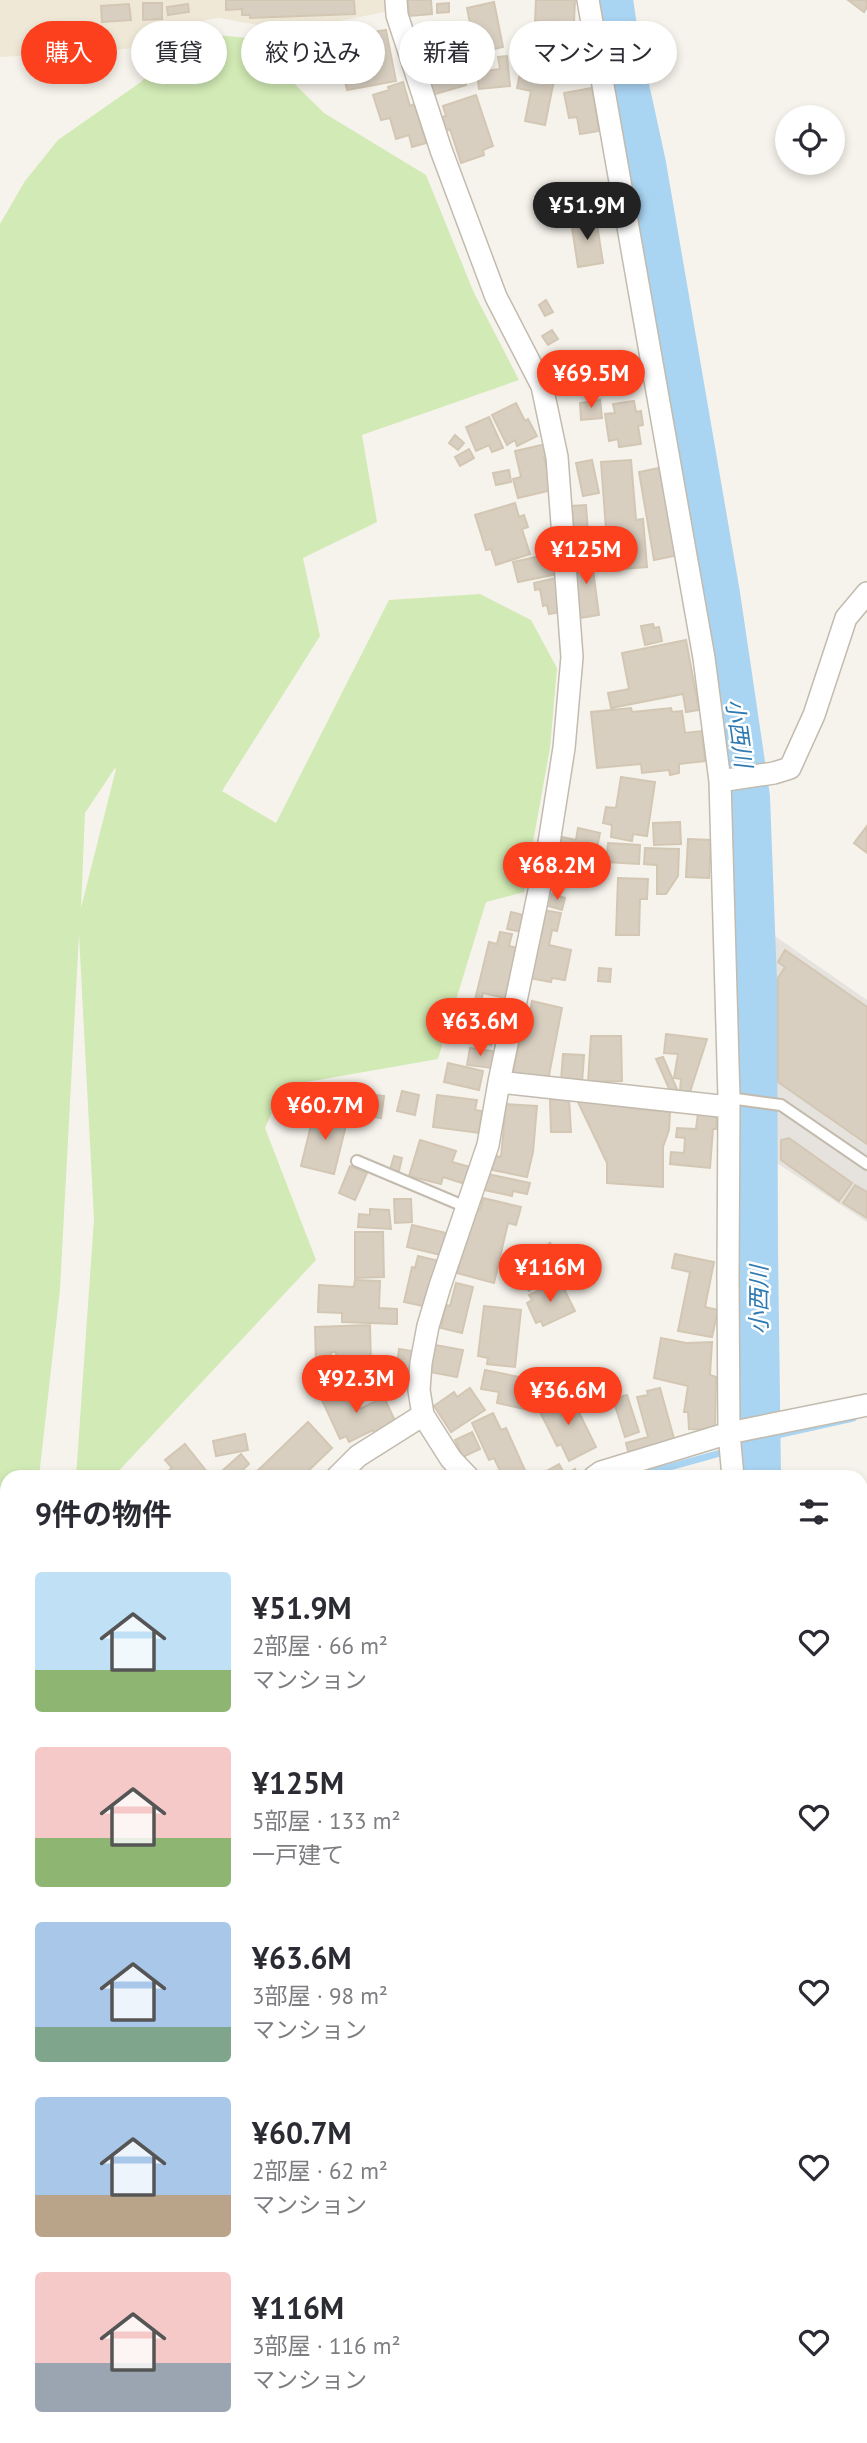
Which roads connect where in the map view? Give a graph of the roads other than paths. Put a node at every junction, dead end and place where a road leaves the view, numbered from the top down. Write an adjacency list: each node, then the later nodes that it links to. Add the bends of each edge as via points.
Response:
1 (396, 0): 5 (street, via 442,150 496,297 542,386 557,457 572,657 564,748)
2 (588, 0): 4 (street, via 702,644)
3 (867, 593): 4 (street, via 846,618 814,715 790,768)
4 (720, 781): 6 (street)
5 (499, 1083): 6 (street); 9 (street, via 488,1145)
6 (729, 1102): 8 (lane, via 781,1105); 12 (street)
7 (357, 1161): 9 (lane)
8 (867, 1164)
9 (466, 1207): 11 (street, via 428,1326 419,1390)
10 (867, 1405): 12 (street)
11 (423, 1415): 13 (street); 14 (street)
12 (729, 1433): 15 (street); 16 (street)
13 (344, 1470)
14 (461, 1470)
15 (608, 1470)
16 (732, 1470)

